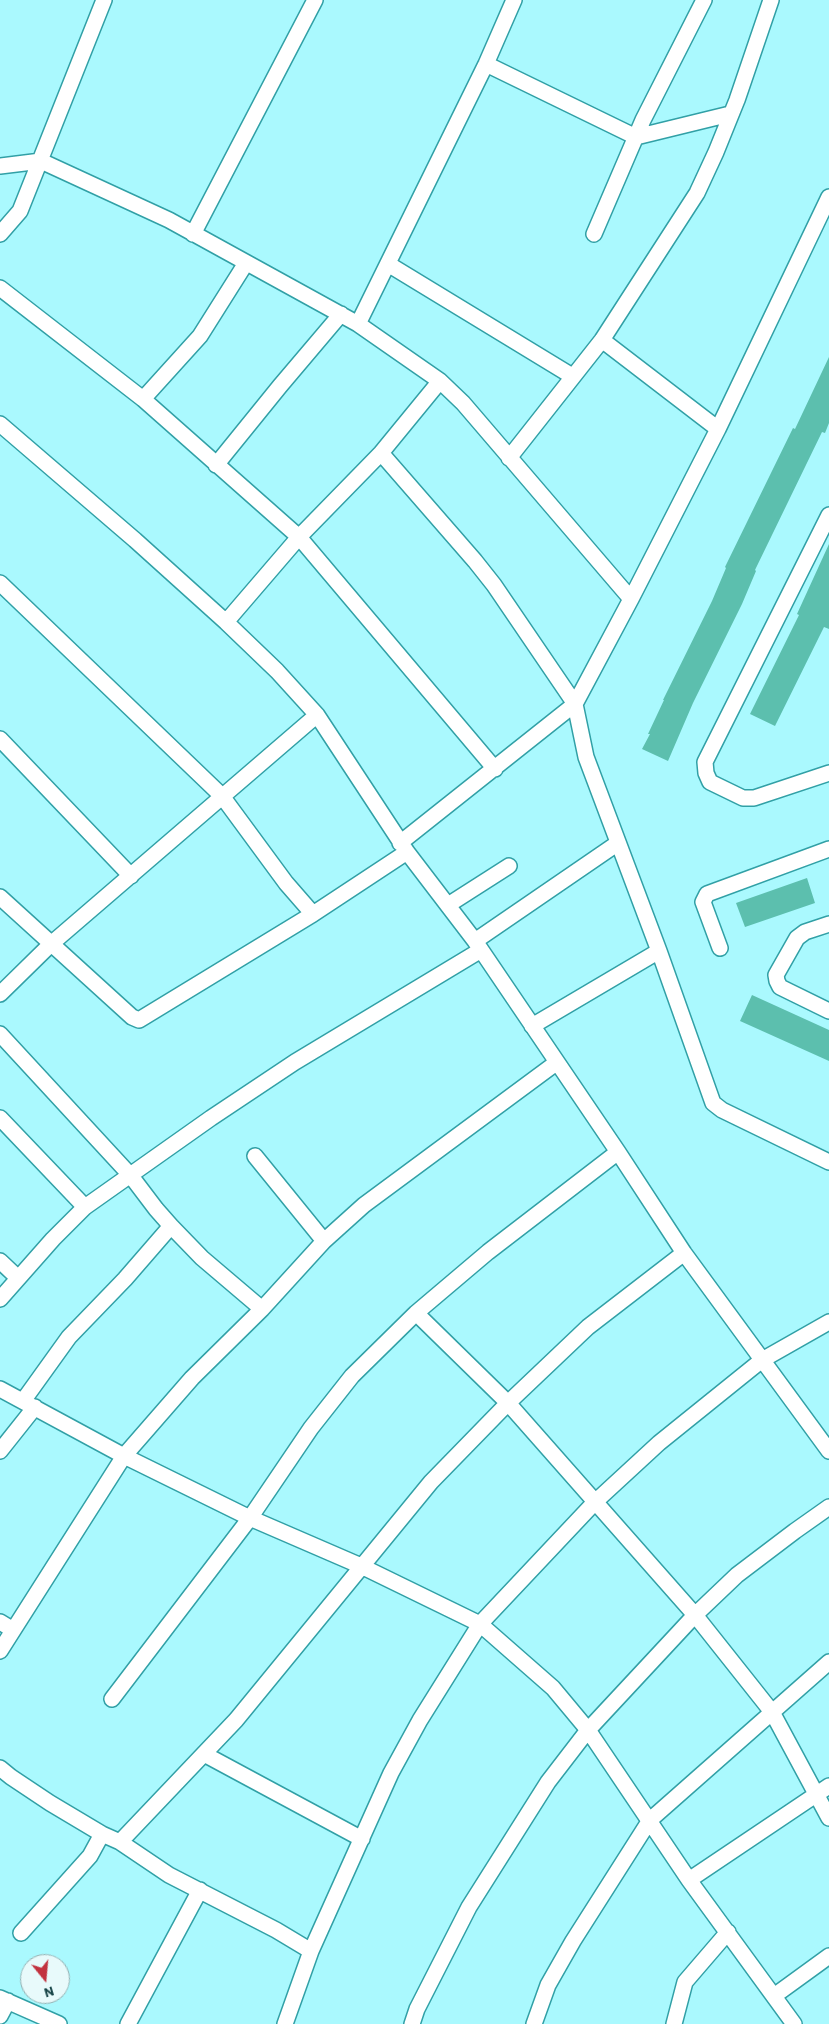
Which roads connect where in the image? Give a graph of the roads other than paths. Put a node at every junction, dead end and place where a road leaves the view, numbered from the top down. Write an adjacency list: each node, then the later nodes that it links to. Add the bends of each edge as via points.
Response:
1 (104, 0): 9 (street)
2 (314, 0): 13 (street)
3 (514, 0): 6 (street)
4 (704, 0): 8 (street)
5 (772, 0): 7 (street)
6 (486, 64): 8 (street); 16 (street)
7 (730, 114): 8 (street); 20 (street, via 697,193)
8 (636, 137): 14 (street)
9 (41, 161): 10 (street); 12 (street, via 20,211); 13 (street)
10 (0, 166)
11 (829, 197): 25 (street)
12 (0, 234)
13 (194, 234): 15 (street)
14 (594, 234)
15 (246, 263): 18 (street); 23 (street, via 200,336)
16 (388, 264): 19 (street); 21 (street)
17 (0, 288): 23 (street)
18 (341, 314): 19 (street); 28 (street)
19 (358, 324): 22 (street)
20 (602, 340): 21 (street); 25 (street)
21 (572, 376): 27 (street)
22 (440, 381): 26 (street); 27 (street)
23 (142, 399): 28 (street)
24 (0, 424): 33 (street)
25 (718, 429): 32 (street)
26 (381, 453): 30 (street); 34 (street, via 475,560)
27 (509, 458): 32 (street)
28 (216, 465): 30 (street)
29 (829, 515): 38 (street, via 705,762 710,782 743,798 754,798)
30 (298, 537): 33 (street); 37 (street)
31 (0, 583): 39 (street)
32 (631, 599): 34 (street)
33 (226, 622): 35 (street, via 277,671)
34 (575, 704): 37 (street); 40 (street, via 586,757)
35 (317, 716): 39 (street); 41 (street)
36 (0, 739): 44 (street)
37 (495, 769): 41 (street)
38 (829, 773)
39 (222, 796): 44 (street); 47 (street)
40 (618, 843): 50 (street); 52 (street)
41 (403, 848): 46 (street); 47 (street)
42 (829, 849): 51 (street, via 707,894 703,902)
43 (509, 866): 46 (street)
44 (131, 876): 49 (street)
45 (0, 897): 49 (street)
46 (448, 905): 50 (street)
47 (313, 914): 49 (street, via 139,1020 132,1018)
48 (829, 924): 54 (street, via 796,938 776,975 780,987)
49 (51, 944): 53 (street)
50 (478, 946): 55 (street); 62 (street, via 295,1062)
51 (720, 948)
52 (659, 951): 55 (street); 61 (street, via 712,1103)
53 (0, 994)
54 (829, 1011)
55 (532, 1026): 57 (street)
56 (0, 1034): 62 (street)
57 (556, 1063): 59 (street); 65 (street, via 364,1205)
58 (0, 1118): 63 (street)
59 (618, 1152): 66 (street); 71 (street, via 488,1252)
60 (255, 1156): 65 (street)
61 (829, 1162)
62 (131, 1176): 63 (street); 64 (street)
63 (85, 1207): 68 (street)
64 (171, 1226): 70 (street, via 202,1258); 76 (street, via 69,1337)
65 (324, 1241): 70 (street)
66 (684, 1253): 73 (street); 75 (street, via 588,1327)
67 (0, 1261): 68 (street)
68 (18, 1278): 69 (street)
69 (0, 1299)
70 (262, 1309): 79 (street, via 192,1378)
71 (416, 1313): 75 (street); 82 (street, via 352,1376 311,1428)
72 (829, 1322): 73 (street)
73 (762, 1360): 78 (street); 80 (street, via 659,1443)
74 (0, 1389): 76 (street)
75 (508, 1403): 80 (street); 83 (street, via 431,1482)
76 (29, 1404): 77 (street); 79 (street)
77 (0, 1451)
78 (829, 1451)
79 (124, 1456): 82 (street); 87 (street)
80 (595, 1502): 84 (street); 86 (street)
81 (829, 1507): 84 (street, via 738,1575)
82 (250, 1518): 83 (street); 90 (street)
83 (361, 1566): 86 (street); 93 (street, via 236,1720)
84 (694, 1614): 91 (street); 92 (street)
85 (0, 1622): 87 (street)
86 (480, 1624): 92 (street, via 552,1688); 100 (street, via 420,1720 391,1773)
87 (13, 1630): 88 (street)
88 (0, 1651)
89 (829, 1662): 91 (street)
90 (112, 1699)
91 (772, 1712): 96 (street); 98 (street)
92 (588, 1730): 98 (street); 114 (street, via 548,1782 469,1907)
93 (204, 1754): 100 (street); 101 (street)
94 (0, 1768): 99 (street)
95 (829, 1786): 96 (street)
96 (815, 1795): 97 (street); 102 (street)
97 (829, 1818)
98 (650, 1820): 102 (street); 115 (street, via 548,1985)
99 (102, 1834): 101 (street); 105 (street, via 90,1856)
100 (362, 1839): 106 (street)
101 (120, 1842): 103 (street, via 169,1875)
102 (689, 1880): 104 (street)
103 (200, 1890): 106 (street); 112 (street)
104 (728, 1932): 108 (street); 116 (street, via 685,1982)
105 (21, 1933)
106 (311, 1951): 113 (street)
107 (829, 1956): 108 (street)
108 (774, 1996): 117 (street)
109 (4, 2000): 110 (street); 111 (street)
110 (0, 2016)
111 (59, 2024)
112 (128, 2024)
113 (285, 2024)
114 (412, 2024)
115 (534, 2024)
116 (674, 2024)
117 (794, 2024)

